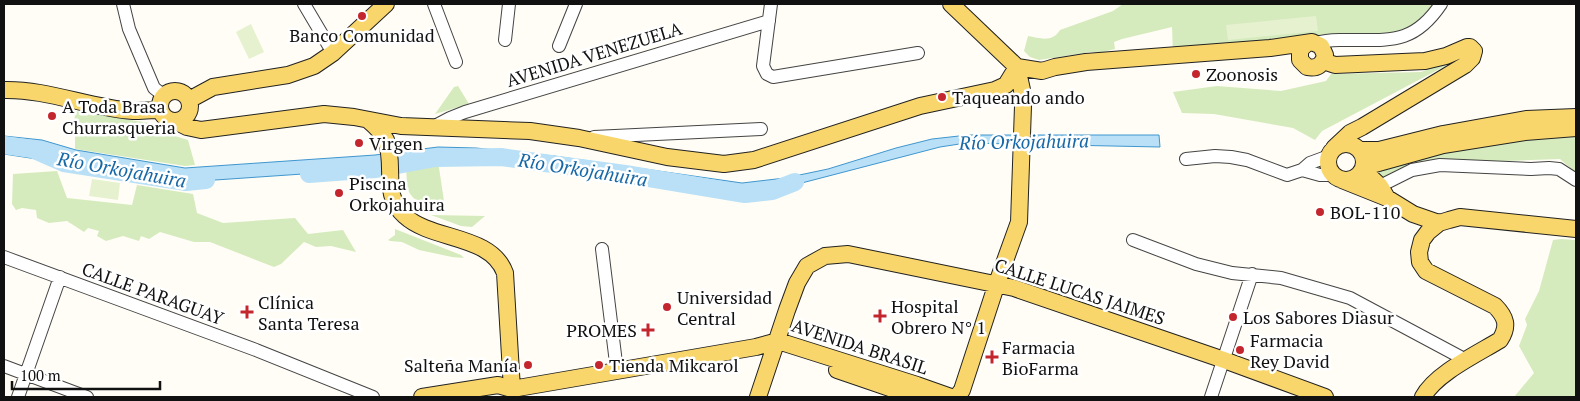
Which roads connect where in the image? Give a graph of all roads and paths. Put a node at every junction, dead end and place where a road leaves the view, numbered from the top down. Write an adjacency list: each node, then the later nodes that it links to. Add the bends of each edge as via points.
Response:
1 (123, 4): 25 (street, via 129,29)
2 (304, 4): 15 (street)
3 (386, 4): 15 (main road)
4 (434, 4): 17 (street)
5 (509, 4): 11 (street)
6 (576, 4): 13 (street)
7 (771, 4): 10 (street)
8 (951, 4): 19 (main road)
9 (1441, 4): 12 (street, via 1414,33 1402,38)
10 (769, 21): 16 (street, via 763,66 764,71 773,77); 33 (street, AVENIDA VENEZUELA, via 465,112)
11 (505, 40)
12 (1312, 43): 14 (main road); 18 (main road, via 1324,50); 20 (main road, via 1300,50 1300,60)
13 (559, 46)
14 (1270, 48): 20 (main road, via 1299,66); 21 (main road, via 1086,62)
15 (333, 53): 24 (main road, via 299,72 206,90)
16 (918, 53)
17 (456, 62)
18 (1323, 62): 20 (main road, via 1317,67); 30 (main road, via 1336,65 1425,61 1467,47 1473,48 1474,54 1465,65)
19 (1017, 67): 21 (main road); 23 (main road, via 1006,85); 26 (main road)
20 (1307, 67)
21 (1042, 71): 26 (main road, via 1026,94)
22 (4, 90): 25 (main road, via 38,92 134,111)
23 (995, 90): 26 (main road, via 1011,91); 36 (main road, via 920,106 754,160 724,164 667,157)
24 (187, 99): 25 (main road, via 172,90); 29 (main road, via 186,116); 31 (main road, via 196,114)
25 (161, 103): 29 (main road, via 166,118)
26 (1023, 108): 57 (main road, via 1019,222)
27 (1576, 117): 37 (main road, via 1526,118 1379,150)
28 (368, 120): 31 (main road, via 324,114); 32 (main road); 38 (main road, via 380,131)
29 (175, 121): 31 (main road, via 201,130)
30 (1362, 127): 37 (main road); 39 (main road, via 1350,133)
31 (220, 128)
32 (416, 128): 33 (main road); 38 (main road, via 394,138)
33 (433, 128): 36 (main road, via 530,131)
34 (1576, 128): 41 (main road, via 1443,145)
35 (761, 129): 36 (street)
36 (579, 138)
37 (1358, 149): 39 (main road, via 1345,144); 41 (main road, via 1364,159)
38 (388, 151): 66 (main road, via 392,197 398,210 420,226 478,247 496,257 502,265 505,273)
39 (1332, 152): 42 (street); 43 (main road, via 1328,164)
40 (1186, 159): 42 (street, via 1231,157 1287,175)
41 (1363, 168): 43 (main road, via 1356,178); 45 (main road)
42 (1302, 170): 43 (street)
43 (1337, 177): 45 (main road)
44 (1576, 180): 45 (street, via 1559,169 1440,165 1412,170)
45 (1384, 192): 46 (main road)
46 (1412, 214): 48 (main road); 51 (main road)
47 (1479, 220): 48 (main road, via 1460,217); 49 (main road); 56 (main road, via 1447,231 1430,248 1430,265)
48 (1439, 223): 51 (main road)
49 (1576, 229)
50 (1133, 240): 54 (street, via 1196,264 1232,273)
51 (1422, 240): 56 (main road, via 1420,262 1426,271)
52 (602, 249): 62 (street)
53 (4, 257): 55 (street, CALLE PARAGUAY)
54 (1252, 274): 59 (street); 60 (street, via 1281,278 1350,298)
55 (60, 277): 63 (street); 69 (street, CALLE PARAGUAY)
56 (1438, 277): 60 (main road, via 1494,306 1507,324 1500,340)
57 (997, 283): 58 (main road, CALLE LUCAS JAIMES, via 848,254 825,256 807,266 797,283); 59 (main road, CALLE LUCAS JAIMES); 73 (main road)
58 (776, 346): 62 (main road, AVENIDA BRASIL); 64 (main road, AVENIDA BRASIL); 71 (main road, CALLE LUCAS JAIMES)
59 (1224, 360): 74 (street); 75 (main road, CALLE LUCAS JAIMES)
60 (1466, 360): 76 (main road, via 1437,379)
61 (4, 366): 63 (street)
62 (617, 371): 66 (main road, AVENIDA BRASIL)
63 (26, 374): 67 (street); 68 (street)
64 (915, 393): 72 (main road, AVENIDA BRASIL)
65 (464, 394): 66 (main road, AVENIDA BRASIL, via 498,385); 70 (main road, AVENIDA BRASIL)
66 (508, 394)
67 (18, 397)
68 (87, 397)
69 (373, 397)
70 (422, 397)
71 (758, 397)
72 (951, 397)
73 (958, 397)
74 (1211, 397)
75 (1326, 397)
76 (1423, 397)

